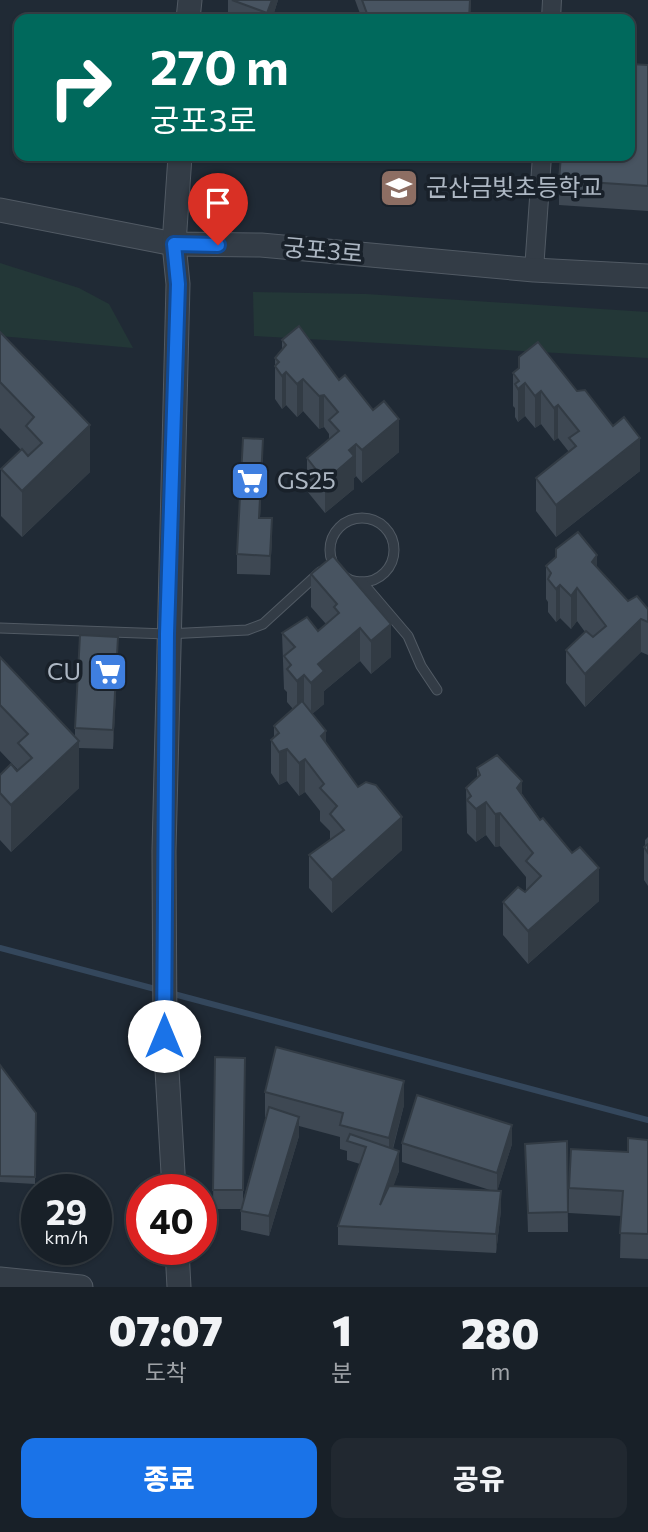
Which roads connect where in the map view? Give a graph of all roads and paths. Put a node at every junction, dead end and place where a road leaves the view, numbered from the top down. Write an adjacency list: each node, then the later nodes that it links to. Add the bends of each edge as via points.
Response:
1 (180, 161): 4 (street)
2 (542, 161): 5 (street)
3 (0, 210): 4 (street, 궁포3로)
4 (174, 244): 5 (street, 궁포3로, via 261,245); 10 (street, via 177,297)
5 (534, 270): 6 (street, 궁포3로)
6 (648, 276)
7 (332, 562): 8 (lane, via 344,577); 8 (lane, via 332,539 347,521 359,518 381,524 393,541 392,561 381,576); 10 (lane, via 263,624 247,630)
8 (362, 582): 11 (lane, via 408,636)
9 (0, 628): 10 (lane)
10 (167, 634): 12 (street, via 164,1036)
11 (437, 690)
12 (173, 1174)
13 (178, 1265): 16 (street)
14 (0, 1279): 15 (street)
15 (81, 1287)
16 (179, 1287)

